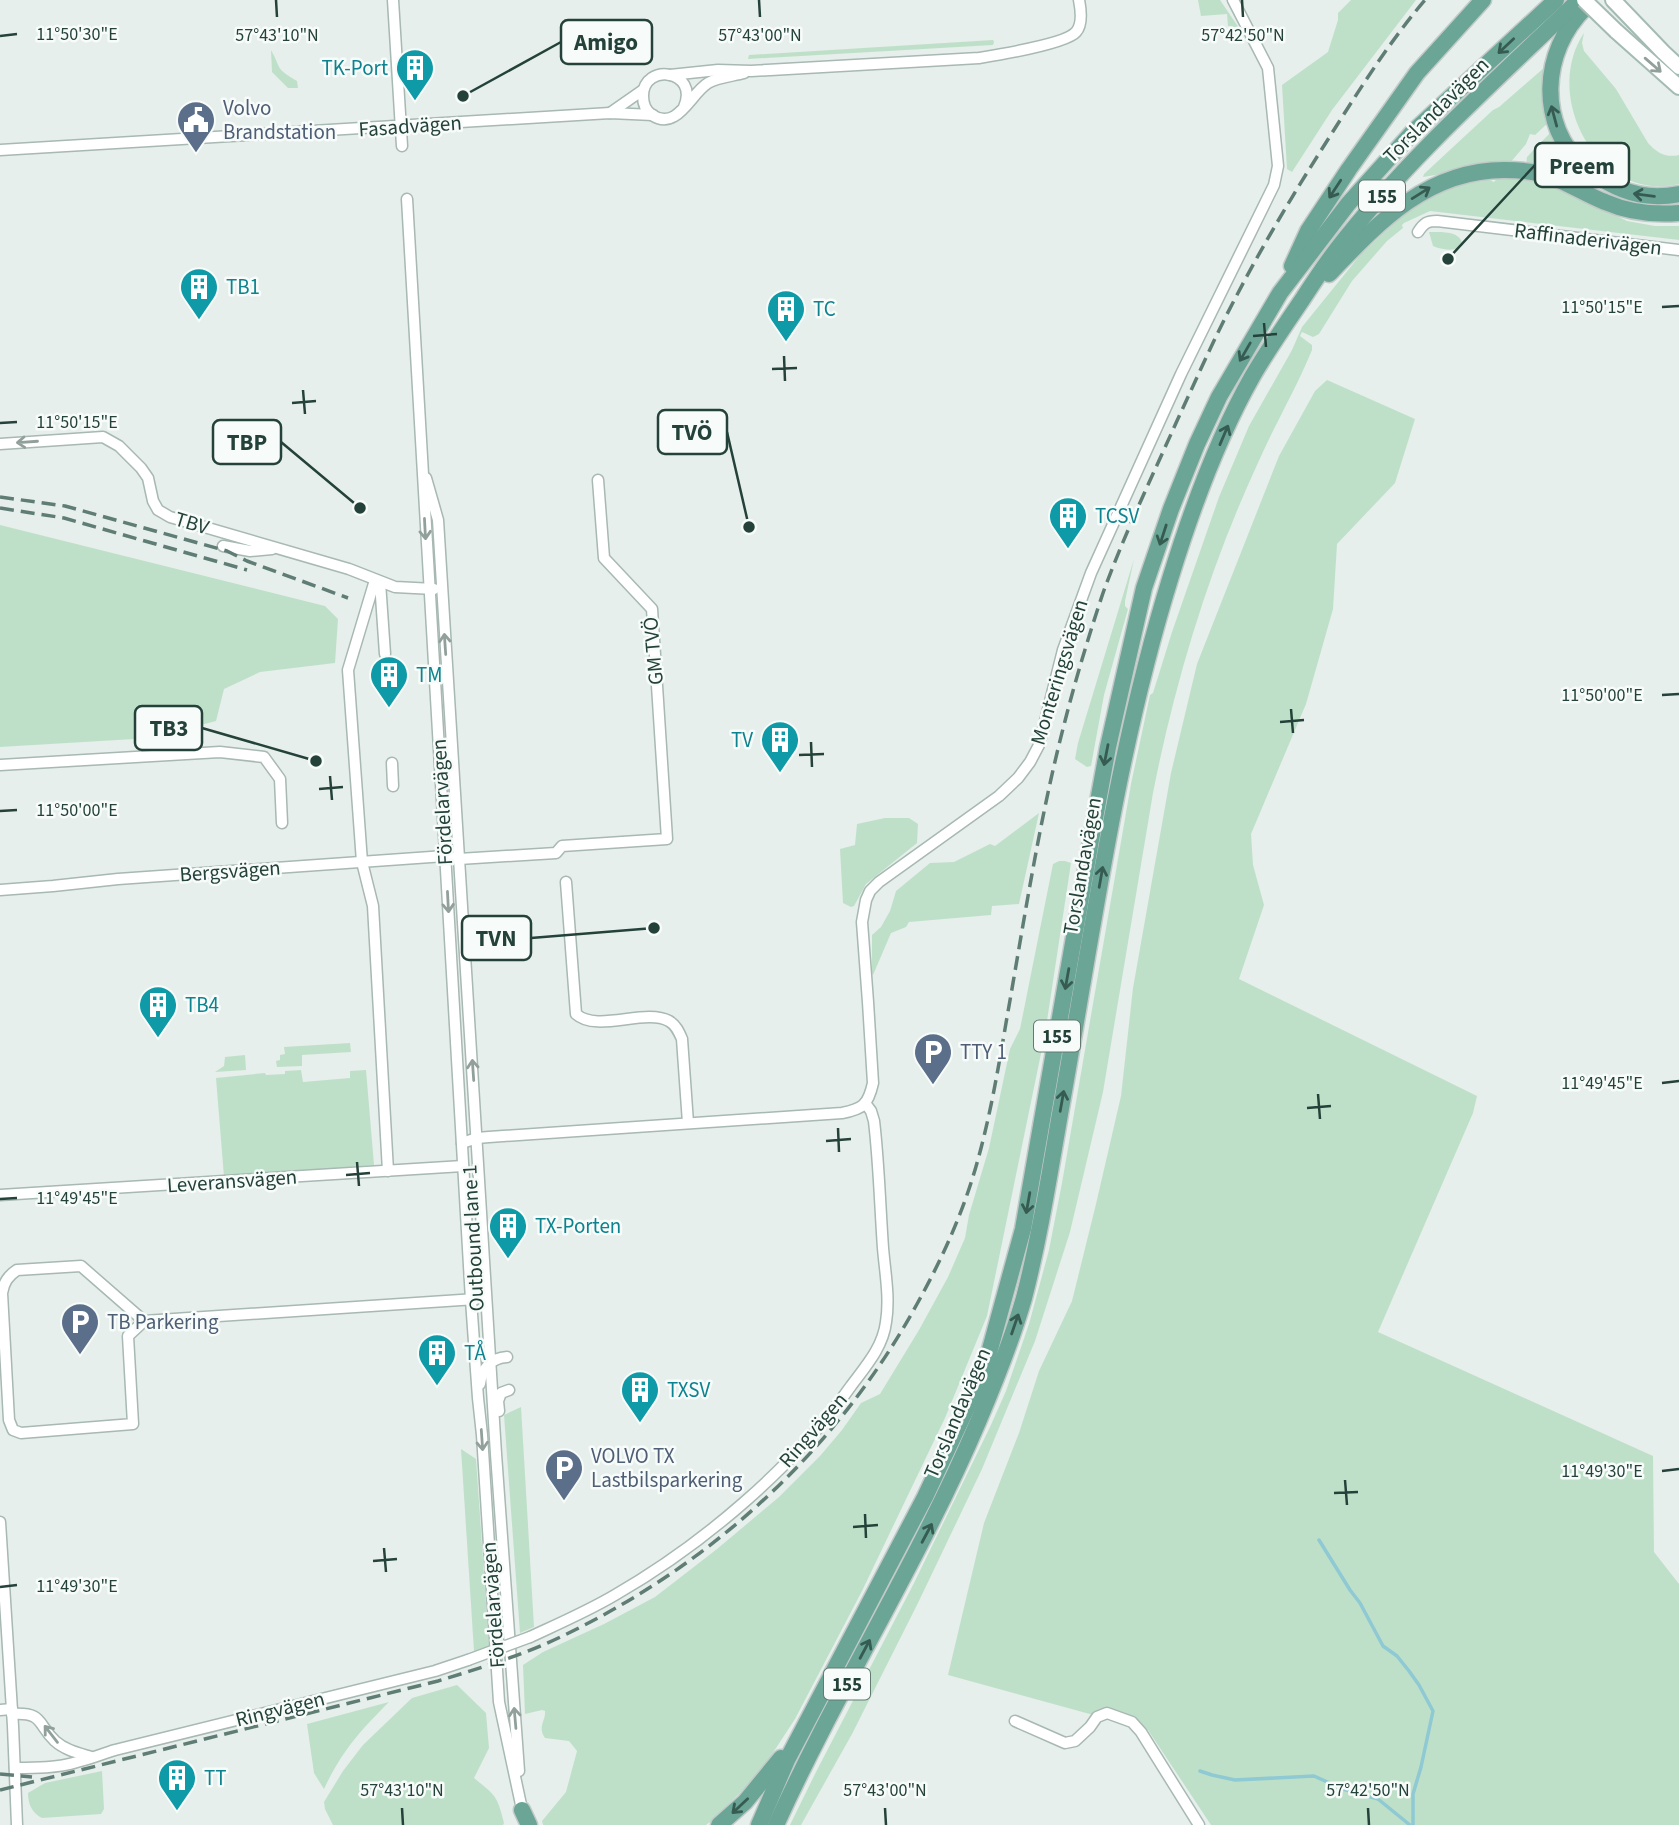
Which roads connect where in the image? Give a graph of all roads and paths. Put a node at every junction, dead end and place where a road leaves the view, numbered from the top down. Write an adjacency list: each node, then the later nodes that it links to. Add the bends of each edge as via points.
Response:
1 (393, 0): 17 (street)
2 (1079, 0): 10 (street, Fasadvägen, via 1080,24 1073,35 1000,55)
3 (1233, 0): 46 (street, Monteringsvägen, via 1268,68 1278,166 1275,182 1091,573 1030,762 999,796 870,891 862,922 873,1083)
4 (1483, 0): 25 (main road, one-way to 25, via 1417,73 1349,169 1308,231)
5 (1556, 0): 25 (main road, Torslandavägen / 155, one-way to 25, via 1411,134 1348,204)
6 (1582, 0): 12 (street, one-way to 12, bridge); 26 (main road, Torslandavägen / 155, via 1460,113 1385,193 1335,251)
7 (1593, 0): 20 (main road, one-way to 7, via 1646,196 1615,187 1571,153 1553,119 1553,61 1571,23)
8 (1613, 0): 9 (street)
9 (1679, 67)
10 (751, 71): 11 (street, Fasadvägen); 14 (street, Fasadvägen, via 709,82)
11 (670, 75): 13 (street, Fasadvägen, via 653,77); 14 (street, via 685,88)
12 (1679, 87)
13 (643, 90): 15 (street, Fasadvägen); 16 (street, via 644,104)
14 (684, 107): 16 (street, Fasadvägen, via 671,118)
15 (610, 113): 16 (street, Fasadvägen); 17 (street, Fasadvägen)
16 (653, 115)
17 (401, 127): 18 (street); 19 (street, Fasadvägen)
18 (402, 146)
19 (0, 150)
20 (1679, 194)
21 (407, 199): 28 (street, Fördelarvägen)
22 (1679, 213): 26 (main road, one-way to 22, via 1400,206 1431,187 1467,174 1531,172 1629,210)
23 (1418, 232): 24 (street, Raffinaderivägen, via 1424,223 1437,221)
24 (1679, 250)
25 (1280, 293): 62 (main road, Torslandavägen / 155, one-way to 62, via 1197,444 1144,588 1108,747 1023,1229 984,1371 925,1497)
26 (1300, 303): 68 (main road, Torslandavägen / 155, one-way to 26, via 941,1507 1019,1314 1038,1236 1124,754 1155,629 1189,520 1233,414)
27 (0, 444): 31 (street, TBV, one-way to 27, via 187,523 158,510 141,468 103,437)
28 (421, 460): 33 (street, Fördelarvägen, via 439,520); 34 (street, Fördelarvägen, one-way to 34)
29 (598, 480): 40 (street, GM TVÖ, via 604,558 652,609)
30 (223, 546): 31 (street)
31 (293, 553): 32 (street, TBV)
32 (378, 581): 34 (street, TBV); 35 (street); 43 (street, via 348,670)
33 (442, 589): 34 (street, TBV); 42 (street, Fördelarvägen, one-way to 33)
34 (429, 590): 41 (street, Fördelarvägen)
35 (385, 654)
36 (392, 763): 38 (street)
37 (0, 765): 39 (street, via 220,752 264,757 280,779)
38 (393, 786)
39 (282, 823)
40 (667, 839): 42 (street, Bergsvägen)
41 (445, 856): 42 (street, Bergsvägen); 43 (street, Bergsvägen); 48 (street, Fördelarvägen, one-way to 48)
42 (459, 859): 48 (street, Fördelarvägen, one-way to 42)
43 (362, 862): 45 (street, Bergsvägen); 50 (street, via 373,906)
44 (566, 882): 47 (street, via 576,1014 592,1021 670,1021 682,1039)
45 (0, 890)
46 (865, 1103): 47 (street, via 858,1110 842,1113); 66 (street, Ringvägen, bridge, via 874,1121 886,1273 887,1321 880,1345 830,1415 729,1515 636,1582 530,1637 435,1671)
47 (688, 1123): 48 (street)
48 (472, 1140): 49 (street); 52 (street); 52 (street, Outbound lane 1)
49 (463, 1166): 50 (street, Leveransvägen); 52 (street)
50 (388, 1171): 51 (street, Leveransvägen)
51 (0, 1195)
52 (482, 1299): 53 (street); 54 (street, Fördelarvägen); 55 (street); 57 (street, Outbound lane 1); 59 (street, Fördelarvägen)
53 (144, 1321): 53 (street, via 81,1266 11,1274 2,1293 13,1430 133,1424 128,1336)
54 (489, 1339): 55 (street, Fördelarvägen); 56 (street, Fördelarvägen)
55 (495, 1348): 56 (street, Fördelarvägen, via 507,1357)
56 (490, 1363): 57 (street, Fördelarvägen); 60 (street, Fördelarvägen)
57 (481, 1377): 59 (street, Fördelarvägen)
58 (509, 1390): 60 (street, Fördelarvägen, via 498,1401)
59 (478, 1398): 69 (street, Fördelarvägen, one-way to 69, via 499,1702)
60 (495, 1435): 69 (street, Fördelarvägen, one-way to 60)
61 (0, 1522): 64 (street)
62 (817, 1703): 71 (main road, one-way to 71, via 761,1784); 72 (main road, Torslandavägen / 155)
63 (0, 1710): 64 (street)
64 (12, 1712): 66 (street, one-way to 64, via 55,1741 35,1717); 67 (street)
65 (1015, 1721): 75 (street, via 1065,1742 1074,1741 1107,1713 1132,1722)
66 (91, 1757): 67 (street, Ringvägen, via 66,1765)
67 (15, 1768): 70 (street)
68 (800, 1775): 73 (main road, Torslandavägen / 155); 74 (main road)
69 (526, 1820)
70 (17, 1825)
71 (719, 1825)
72 (758, 1825)
73 (776, 1825)
74 (783, 1825)
75 (1199, 1825)

